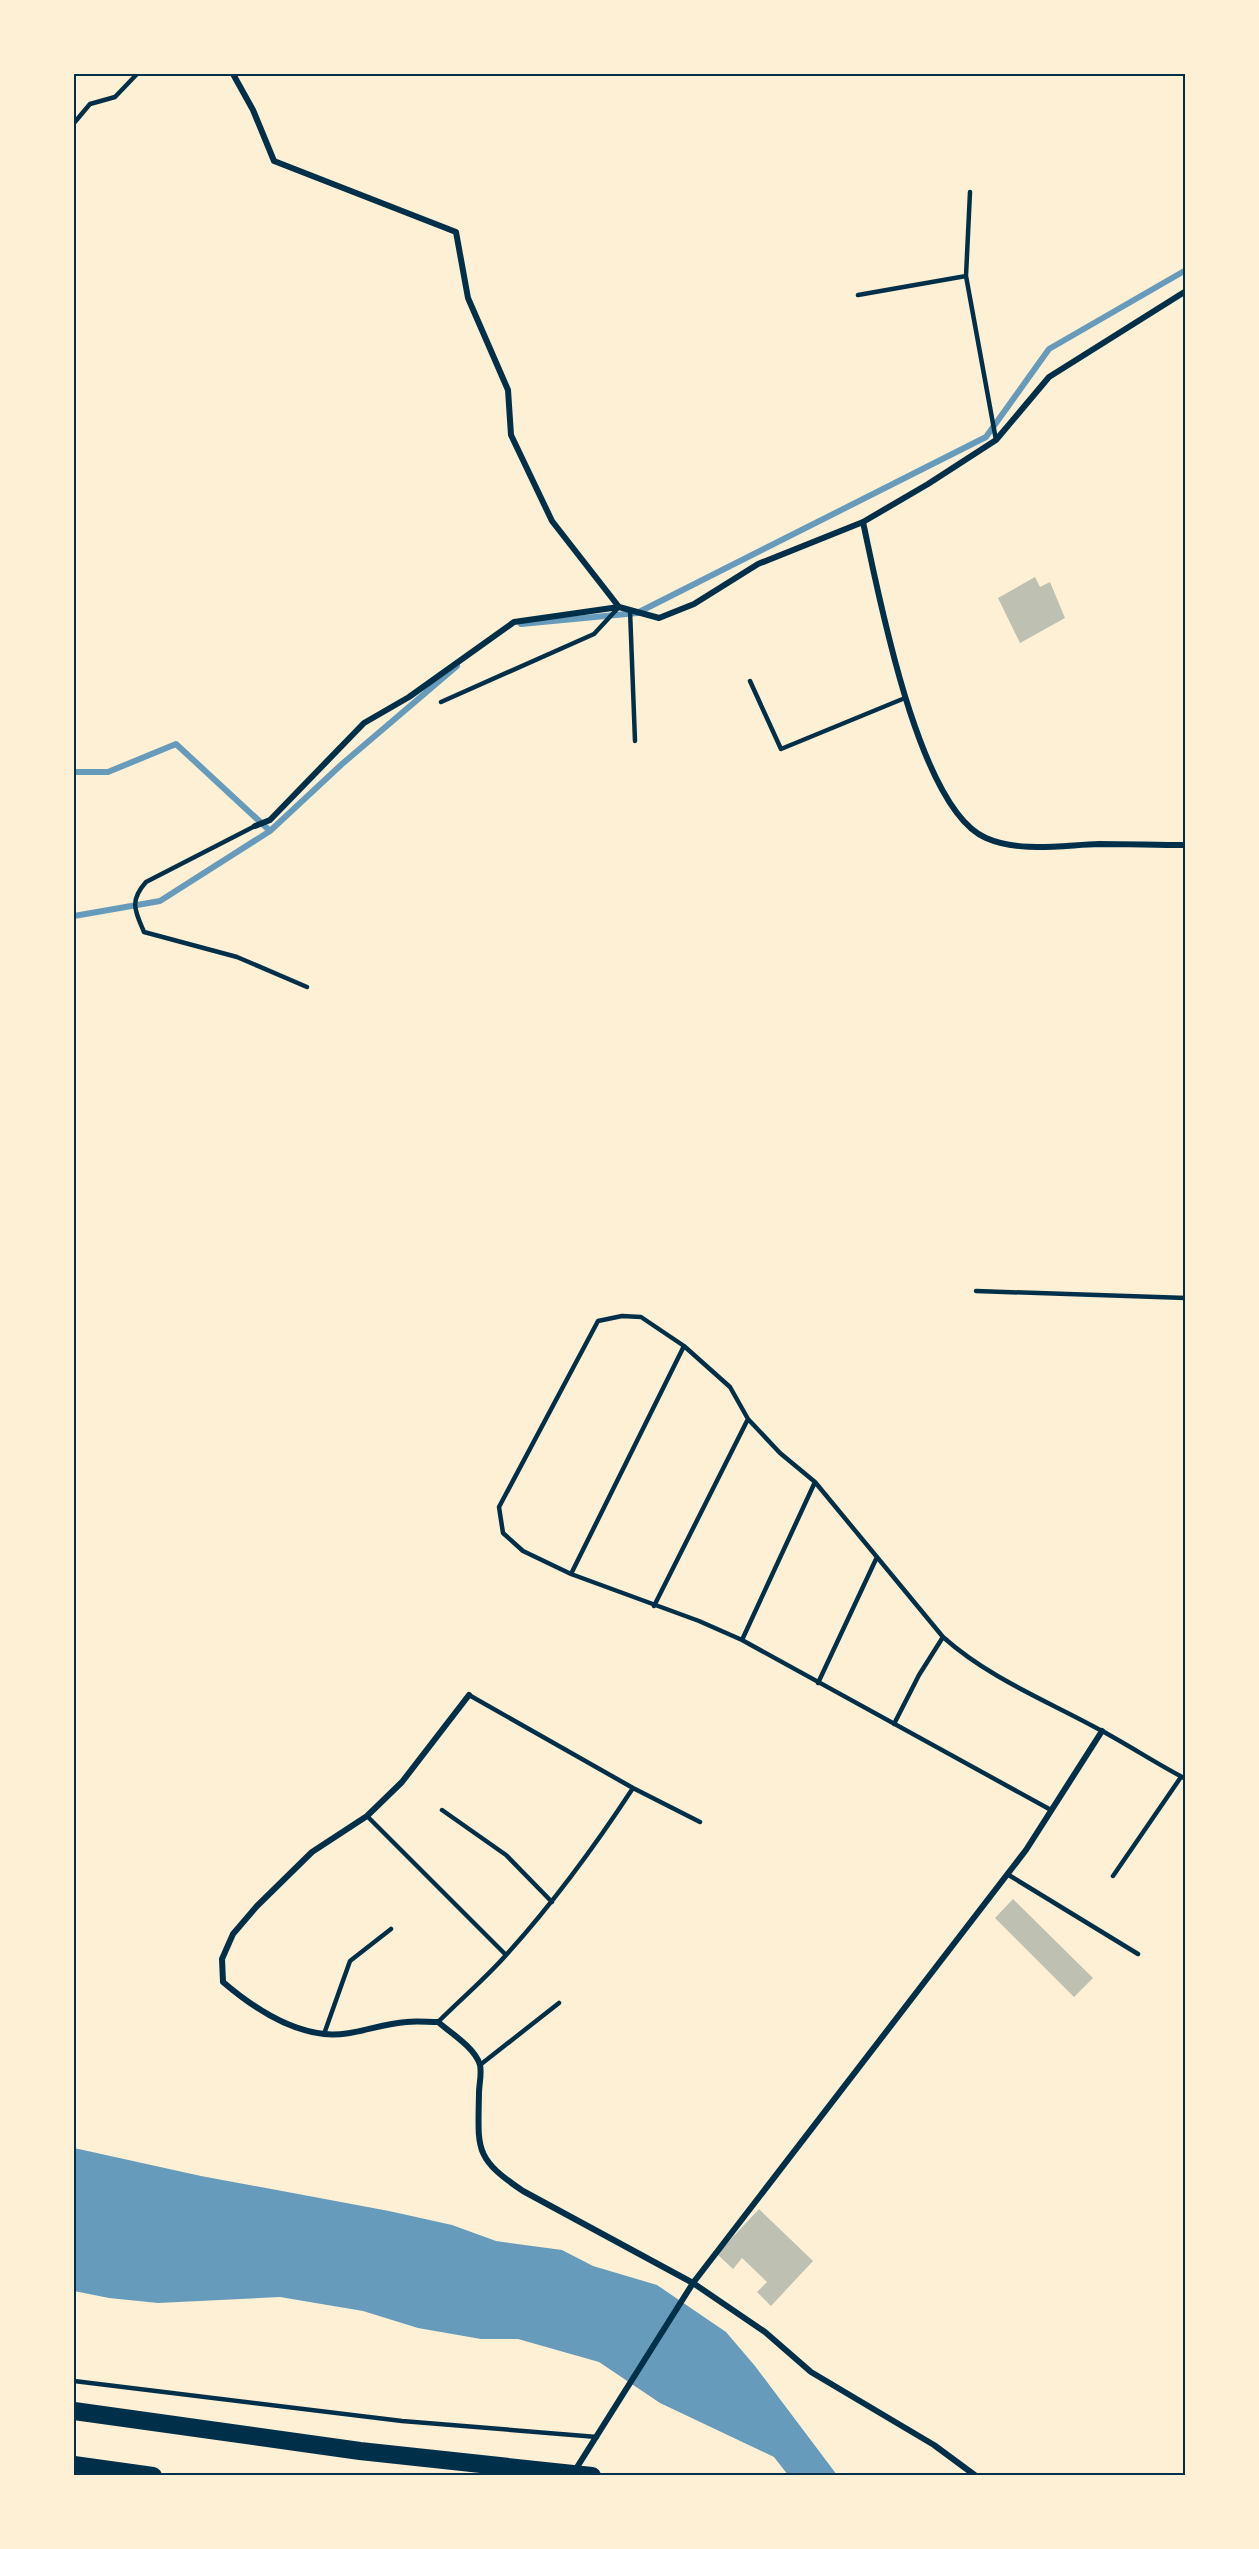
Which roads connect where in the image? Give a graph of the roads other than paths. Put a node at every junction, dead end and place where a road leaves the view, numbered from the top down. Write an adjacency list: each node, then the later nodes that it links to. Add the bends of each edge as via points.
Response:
1 (137, 74): 3 (lane, via 115,97 90,104)
2 (231, 74): 10 (street, via 253,110 274,161 456,232 468,298 508,390 511,435 552,521)
3 (74, 123)
4 (970, 192): 5 (lane)
5 (966, 276): 7 (lane); 8 (lane)
6 (1185, 291): 8 (street, via 1049,377)
7 (858, 295)
8 (996, 440): 9 (street)
9 (863, 522): 11 (street, via 758,564 694,604 659,618); 13 (street, via 885,628)
10 (618, 608): 11 (street); 14 (lane, via 594,634); 16 (street, via 514,622 408,698 364,723 270,820)
11 (630, 611): 15 (lane)
12 (750, 681): 13 (lane, via 781,749)
13 (905, 698): 17 (street, via 914,730 944,789 963,822 985,838 1013,846)
14 (441, 702)
15 (635, 741)
16 (255, 826): 18 (lane, via 146,882 136,897 135,911 144,932 237,957)
17 (1185, 845)
18 (307, 987)
19 (976, 1291): 20 (lane)
20 (1185, 1298)
21 (684, 1346): 22 (lane, via 730,1387); 25 (lane); 25 (lane, via 641,1317 598,1321 499,1507 503,1533 523,1551)
22 (748, 1419): 23 (lane); 26 (lane)
23 (815, 1482): 24 (lane); 28 (lane)
24 (877, 1557): 27 (lane); 29 (lane)
25 (571, 1574): 26 (lane)
26 (654, 1606): 28 (lane, via 699,1620)
27 (943, 1637): 31 (lane); 32 (lane, via 990,1672)
28 (742, 1640): 29 (lane)
29 (818, 1683): 31 (lane)
30 (469, 1695): 34 (lane); 37 (street, via 402,1782)
31 (894, 1724): 36 (lane)
32 (1102, 1731): 33 (lane); 36 (street)
33 (1183, 1778): 40 (lane)
34 (633, 1788): 38 (lane); 41 (lane)
35 (442, 1809): 41 (lane, via 506,1855)
36 (1051, 1810): 39 (street)
37 (367, 1816): 44 (lane); 47 (street, via 312,1852 257,1906 233,1934 222,1959 223,1982 242,1998 297,2028)
38 (700, 1822)
39 (1007, 1874): 43 (lane); 49 (street)
40 (1113, 1876)
41 (552, 1902): 44 (lane)
42 (391, 1929): 47 (lane, via 350,1961)
43 (1138, 1954)
44 (506, 1955): 46 (lane)
45 (559, 2003): 48 (lane)
46 (438, 2022): 47 (street, via 405,2022 354,2033); 48 (street, via 466,2046)
47 (324, 2034)
48 (480, 2065): 49 (street, via 478,2128 482,2157 498,2174)
49 (693, 2283): 52 (street); 57 (street, via 765,2332 811,2372 934,2445)
50 (74, 2381): 52 (lane, via 402,2421)
51 (74, 2411): 56 (highway, via 360,2451)
52 (597, 2437): 55 (street)
53 (74, 2465): 54 (highway)
54 (153, 2475)
55 (572, 2475)
56 (592, 2475)
57 (975, 2475)

